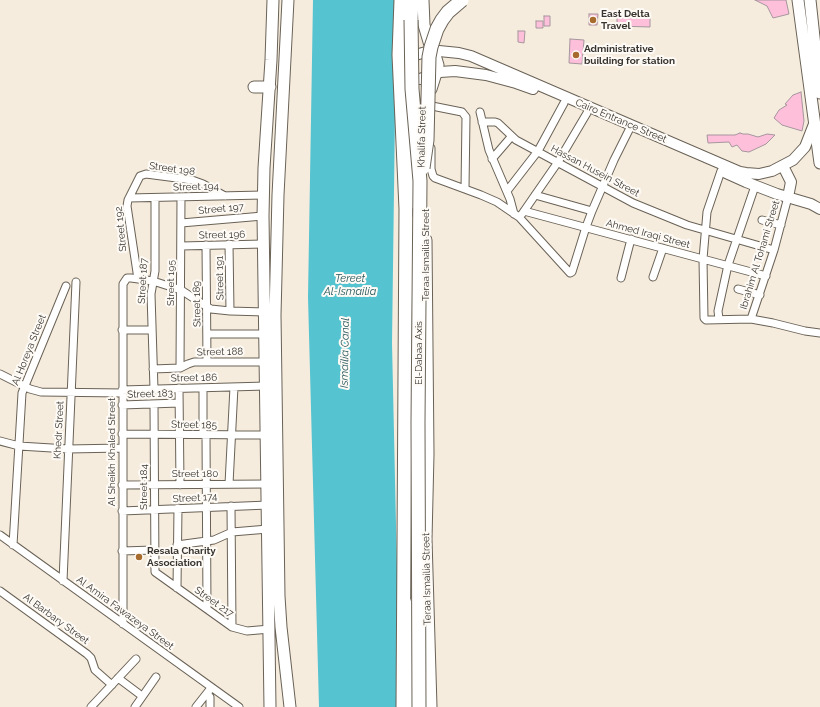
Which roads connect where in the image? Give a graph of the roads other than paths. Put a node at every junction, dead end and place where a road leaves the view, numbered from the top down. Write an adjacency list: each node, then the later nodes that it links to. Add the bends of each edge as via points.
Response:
1 (274, 0): 16 (main road)
2 (288, 0): 152 (main road, via 278,187 275,315 279,596)
3 (400, 0): 153 (highway, El-Dabaa Axis, via 399,55 406,209)
4 (411, 0): 11 (main road, Teraa Ismailia Street); 33 (highway, El-Dabaa Axis, bridge, via 412,89)
5 (423, 0): 9 (main road, Teraa Ismailia Street, via 424,25)
6 (462, 0): 33 (highway, bridge, via 442,20 431,47 427,140)
7 (798, 0): 23 (main road)
8 (810, 0): 17 (main road)
9 (432, 51): 10 (street, Cairo Entrance Street); 11 (street, Cairo Entrance Street); 13 (main road, Teraa Ismailia Street, via 437,60)
10 (459, 52): 12 (street); 24 (street, Cairo Entrance Street)
11 (408, 57): 14 (main road, Teraa Ismailia Street)
12 (455, 71): 13 (street, Cairo Entrance Street); 18 (street, Cairo Entrance Street, via 504,79)
13 (436, 74): 14 (street, Cairo Entrance Street); 19 (street, Khalifa Street); 157 (main road, Teraa Ismailia Street, via 426,116 426,540)
14 (409, 79): 135 (main road, Teraa Ismailia Street)
15 (254, 87): 16 (main road)
16 (270, 87): 38 (main road)
17 (820, 93)
18 (564, 103): 21 (street, Cairo Entrance Street); 26 (street)
19 (432, 106): 36 (street, Khalifa Street, via 433,176); 36 (street, via 462,112 466,117)
20 (480, 112): 22 (street)
21 (587, 113): 24 (street, Cairo Entrance Street); 28 (street)
22 (482, 122): 25 (street, Hassan Husein Street, via 498,123); 27 (street)
23 (814, 124): 29 (main road); 30 (street, Cairo Entrance Street, via 801,152)
24 (636, 126): 30 (street, Cairo Entrance Street, via 740,172 765,173); 31 (street, Cairo Entrance Street); 35 (street, via 614,160)
25 (511, 137): 26 (street, Hassan Husein Street); 27 (street)
26 (538, 151): 28 (street, Hassan Husein Street); 37 (street)
27 (492, 159): 37 (street)
28 (558, 162): 35 (street, Hassan Husein Street); 39 (street)
29 (820, 163)
30 (783, 166): 42 (street, via 791,182)
31 (721, 171): 34 (street, Cairo Entrance Street); 54 (street, via 708,208)
32 (138, 178): 40 (street, Street 198, via 146,174 192,180); 43 (street, Street 192)
33 (420, 181): 155 (highway, El-Dabaa Axis, bridge)
34 (755, 186): 42 (street, Cairo Entrance Street); 56 (street)
35 (603, 187): 47 (street); 54 (street, Hassan Husein Street, via 671,219)
36 (466, 189): 49 (street, Khalifa Street, via 497,202)
37 (507, 191): 49 (street)
38 (263, 195): 40 (street, Street 194); 48 (main road)
39 (535, 195): 46 (street); 47 (street)
40 (225, 196): 41 (street, Street 194)
41 (181, 197): 44 (street, Street 194); 51 (street, Street 195)
42 (788, 197): 45 (street, Cairo Entrance Street); 52 (street, Ibrahim Al Tohami Street)
43 (129, 198): 44 (street, Street 194); 68 (street, Street 192, via 127,209)
44 (155, 198): 69 (street, Street 187)
45 (820, 209)
46 (524, 210): 49 (street); 53 (street, Ahmed Iraqi Street)
47 (592, 211): 53 (street)
48 (263, 216): 51 (street, Street 197); 58 (main road)
49 (517, 216): 53 (street, via 570,273)
50 (762, 220): 52 (street)
51 (181, 223): 60 (street, Street 195)
52 (781, 226): 62 (street, Ibrahim Al Tohami Street)
53 (586, 227): 55 (street, Ahmed Iraqi Street)
54 (706, 230): 56 (street, Hassan Husein Street); 63 (street)
55 (631, 239): 61 (street, Ahmed Iraqi Street); 67 (street)
56 (736, 239): 62 (street, Hassan Husein Street); 64 (street)
57 (229, 244): 58 (street, Street 196); 59 (street, Street 196); 76 (street, Street 191)
58 (263, 244): 77 (main road)
59 (206, 245): 60 (street, Street 196); 75 (street, Street 189)
60 (181, 246): 73 (street, Street 195)
61 (663, 248): 63 (street, Ahmed Iraqi Street); 66 (street)
62 (774, 250): 65 (street, Ibrahim Al Tohami Street)
63 (703, 259): 64 (street, Ahmed Iraqi Street); 78 (street, via 704,318)
64 (728, 265): 65 (street, Ahmed Iraqi Street); 78 (street, via 718,311)
65 (766, 276): 74 (street, Ibrahim Al Tohami Street)
66 (653, 277)
67 (621, 278)
68 (138, 279): 69 (street); 80 (street, Al Sheikh Khaled Street, via 124,280)
69 (153, 281): 73 (street); 81 (street, Street 187)
70 (76, 282): 97 (street, Khedr Street)
71 (66, 286): 91 (street, Al Horeya Street)
72 (738, 289): 74 (street)
73 (181, 290): 75 (street); 87 (street, Street 195)
74 (760, 295): 79 (street, Ibrahim Al Tohami Street)
75 (207, 307): 76 (street); 83 (street, Street 189)
76 (230, 311): 77 (street)
77 (265, 312): 84 (main road)
78 (719, 319): 79 (street)
79 (751, 319): 82 (street)
80 (122, 330): 81 (street); 96 (street, Al Sheikh Khaled Street)
81 (152, 330): 88 (street, Street 187)
82 (820, 333)
83 (207, 334): 84 (street); 85 (street, Street 189)
84 (265, 334): 86 (main road)
85 (208, 362): 86 (street, Street 188); 87 (street, Street 188, via 191,362)
86 (265, 362): 90 (main road)
87 (180, 368): 88 (street, Street 188)
88 (153, 369): 95 (street, Street 187)
89 (1, 377): 91 (street, Street 186)
90 (266, 386): 92 (street, Street 186); 106 (main road)
91 (24, 387): 97 (street, Street 186, via 41,392); 108 (street, Al Horeya Street)
92 (234, 387): 94 (street, Street 186); 105 (street)
93 (179, 388): 94 (street, Street 186); 95 (street, Street 186); 98 (street)
94 (203, 388): 104 (street)
95 (154, 389): 96 (street, Street 186)
96 (122, 391): 97 (street, Street 186); 100 (street, Al Sheikh Khaled Street)
97 (71, 392): 110 (street, Khedr Street)
98 (179, 403): 99 (street, Street 183); 103 (street)
99 (154, 404): 100 (street, Street 183); 102 (street, Street 184)
100 (122, 405): 101 (street, Al Sheikh Khaled Street)
101 (122, 434): 102 (street, Street 185); 109 (street, Al Sheikh Khaled Street)
102 (154, 434): 103 (street, Street 185); 111 (street, Street 184)
103 (179, 434): 104 (street, Street 185); 112 (street)
104 (205, 435): 105 (street, Street 185); 113 (street)
105 (232, 435): 106 (street, Street 185); 114 (street)
106 (266, 435): 115 (main road)
107 (0, 441): 108 (street)
108 (19, 446): 110 (street); 127 (street, Al Horeya Street)
109 (122, 448): 110 (street); 116 (street, Al Sheikh Khaled Street)
110 (68, 449): 132 (street, Khedr Street)
111 (154, 484): 112 (street, Street 180); 116 (street, Street 180); 121 (street, Street 184)
112 (180, 484): 113 (street, Street 180)
113 (207, 484): 114 (street, Street 180); 119 (street)
114 (229, 484): 115 (street, Street 180)
115 (267, 484): 117 (main road)
116 (122, 485): 122 (street, Al Sheikh Khaled Street)
117 (268, 504): 118 (street, Street 174); 123 (main road)
118 (232, 506): 119 (street, Street 174); 124 (street)
119 (208, 507): 120 (street, Street 174); 126 (street)
120 (178, 508): 121 (street, Street 174); 128 (street)
121 (154, 510): 122 (street, Street 174); 129 (street, Street 184)
122 (122, 511): 130 (street, Al Sheikh Khaled Street)
123 (268, 529): 124 (street); 139 (main road)
124 (232, 532): 126 (street); 138 (street)
125 (0, 535): 127 (street, Al Amira Fawazeya Street)
126 (208, 541): 128 (street); 136 (street)
127 (13, 545): 132 (street, Al Amira Fawazeya Street)
128 (177, 545): 133 (street)
129 (154, 550): 130 (street); 131 (street, Street 184)
130 (122, 551): 137 (street, Al Sheikh Khaled Street)
131 (154, 570): 133 (street, Street 217)
132 (63, 580): 137 (street, Al Amira Fawazeya Street)
133 (177, 588): 136 (street, Street 217)
134 (0, 591): 143 (street, Al Barbary Street, via 87,654 95,670)
135 (416, 601): 154 (main road, via 410,624); 156 (main road)
136 (207, 609): 138 (street, Street 217)
137 (123, 624): 144 (street, Al Amira Fawazeya Street)
138 (232, 627): 139 (street, Street 217, via 247,631)
139 (270, 629): 151 (main road)
140 (136, 659): 142 (street)
141 (156, 677): 145 (street)
142 (118, 678): 143 (street); 145 (street)
143 (112, 685): 146 (street)
144 (208, 690): 148 (street); 149 (street); 150 (street, Al Amira Fawazeya Street)
145 (142, 696): 147 (street)
146 (91, 707)
147 (134, 707)
148 (196, 707)
149 (210, 707)
150 (239, 707)
151 (270, 707)
152 (290, 707)
153 (403, 707)
154 (410, 707)
155 (419, 707)
156 (422, 707)
157 (431, 707)

